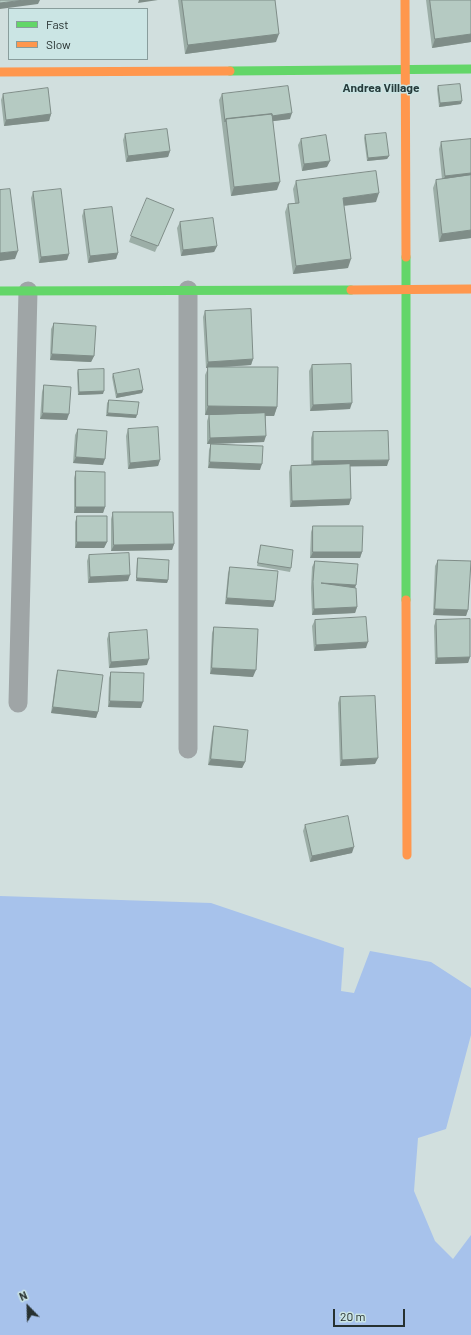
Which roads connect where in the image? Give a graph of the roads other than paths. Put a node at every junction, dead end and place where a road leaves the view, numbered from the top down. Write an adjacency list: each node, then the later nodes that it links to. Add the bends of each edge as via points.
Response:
1 (405, 0): 3 (street)
2 (471, 68): 3 (street)
3 (405, 69): 4 (street); 7 (street)
4 (0, 72)
5 (471, 289): 7 (street)
6 (188, 290): 7 (street); 9 (street); 11 (street)
7 (406, 290): 12 (street)
8 (0, 291): 9 (street)
9 (28, 291): 10 (street)
10 (18, 703)
11 (188, 749)
12 (407, 855)

